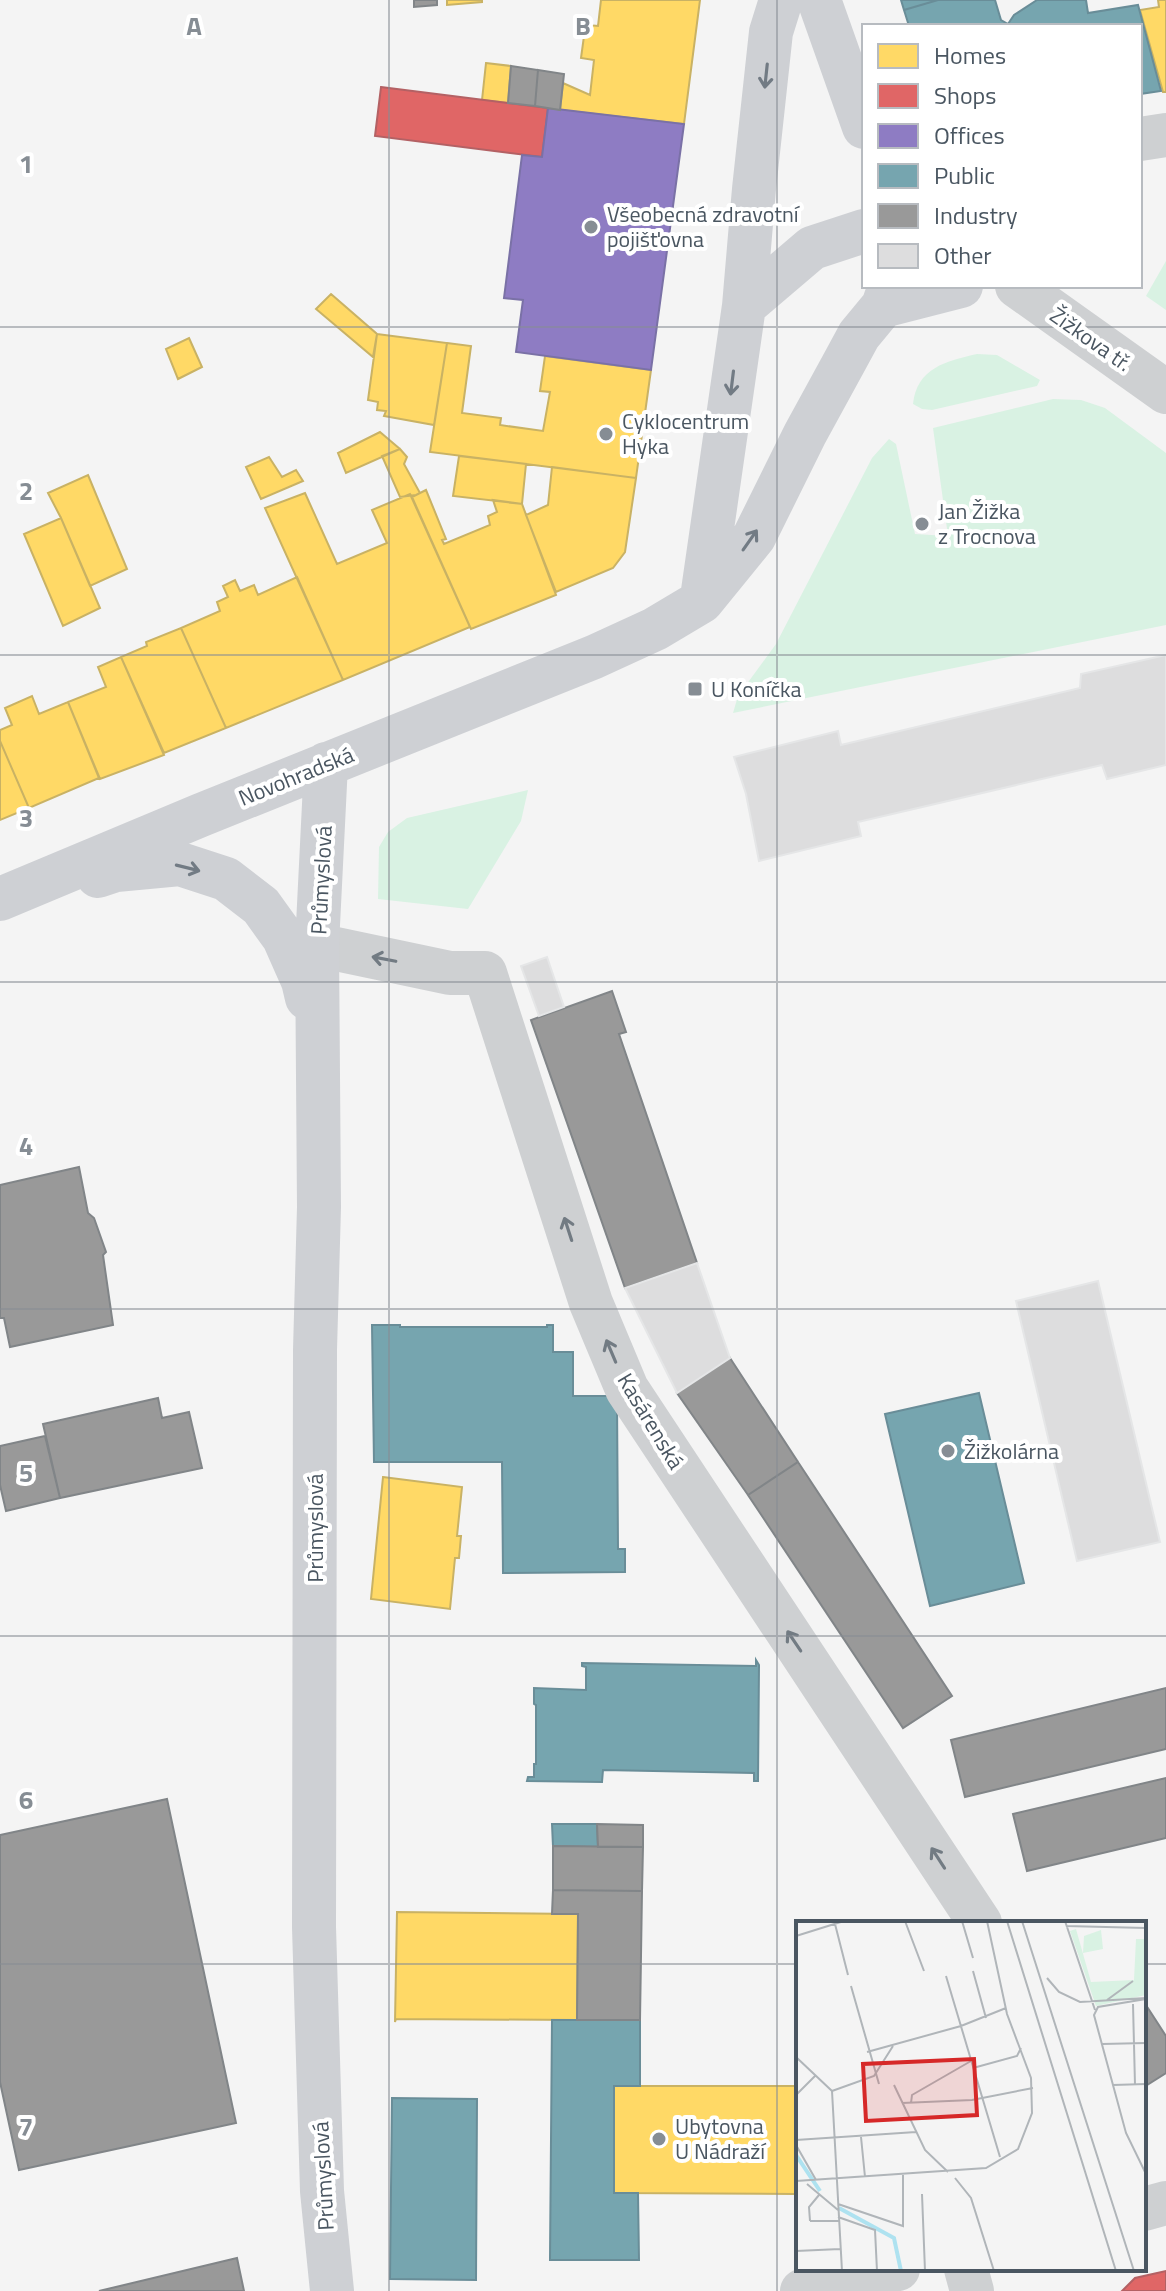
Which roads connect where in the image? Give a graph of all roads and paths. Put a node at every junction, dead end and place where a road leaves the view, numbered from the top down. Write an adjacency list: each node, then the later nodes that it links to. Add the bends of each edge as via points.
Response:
1 (781, 0): 10 (street, one-way to 10, via 771,32)
2 (819, 0): 3 (street)
3 (862, 121)
4 (1166, 135): 5 (street)
5 (1142, 139)
6 (862, 232): 10 (street, via 812,248)
7 (946, 288): 9 (street)
8 (1020, 288): 11 (street, Žižkova tř.)
9 (886, 296): 12 (street, one-way to 9, via 754,537 859,335)
10 (744, 306): 12 (street, one-way to 12)
11 (1166, 392)
12 (702, 601): 13 (street, Novohradská, via 594,657)
13 (326, 764): 14 (street, Novohradská); 15 (street, Průmyslová)
14 (1, 898): 16 (street, one-way to 16, via 46,892 116,870 180,864 226,879 261,906 284,938 303,981)
15 (317, 945): 16 (street, Průmyslová); 17 (street, Kasárenská, one-way to 15, via 627,1389 591,1303 485,973 450,973)
16 (319, 1046): 22 (street, Průmyslová, via 314,1927 322,2191)
17 (979, 1921)
18 (1166, 2203): 19 (street)
19 (1146, 2208)
20 (889, 2271): 23 (street)
21 (967, 2271): 24 (street)
22 (332, 2291)
23 (802, 2291)
24 (972, 2291)

